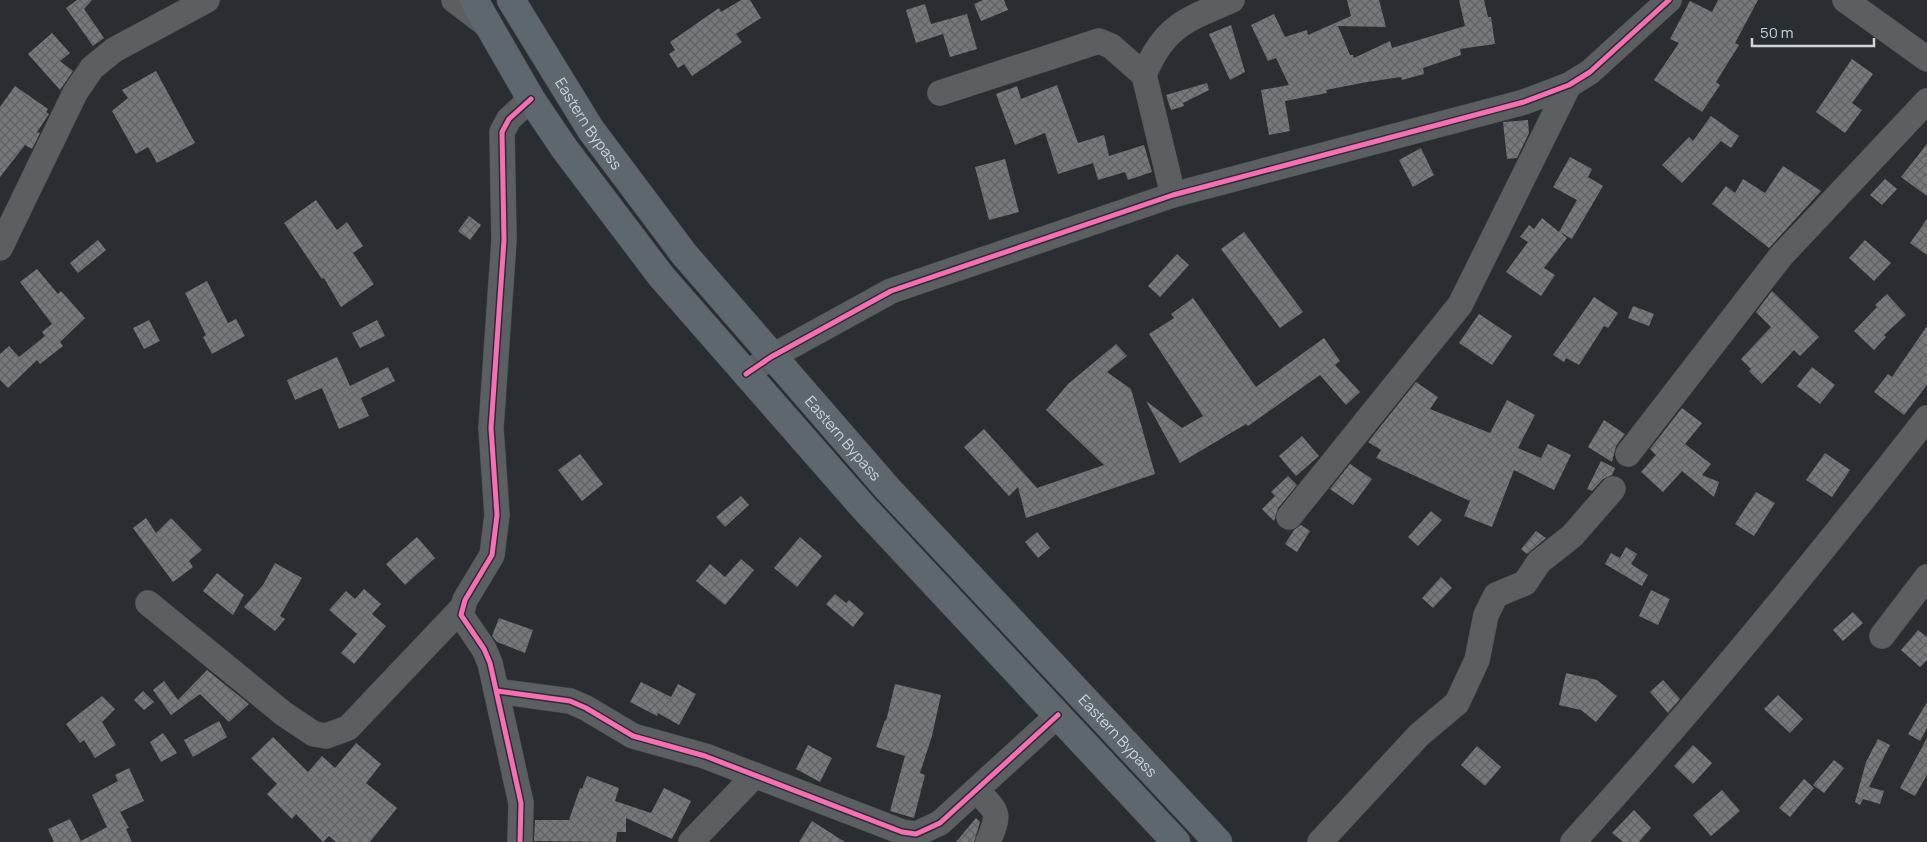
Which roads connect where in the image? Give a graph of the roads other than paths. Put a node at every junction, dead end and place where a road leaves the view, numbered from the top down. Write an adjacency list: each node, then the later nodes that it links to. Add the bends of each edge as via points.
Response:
1 (207, 0): 16 (street, via 114,50 92,68)
2 (454, 0): 8 (street)
3 (474, 0): 8 (main road, Eastern Bypass)
4 (510, 0): 17 (main road, Eastern Bypass, via 590,130 684,254)
5 (1232, 0): 10 (street, via 1190,18 1167,35 1153,52)
6 (1669, 0): 11 (street, via 1590,72)
7 (1845, 0): 9 (street)
8 (488, 26): 13 (main road, Eastern Bypass)
9 (1927, 60)
10 (1144, 75): 12 (street, via 1111,46 1099,41); 15 (street)
11 (1569, 85): 15 (street, via 1524,102); 22 (street, via 1460,305)
12 (940, 93)
13 (531, 99): 18 (main road, Eastern Bypass, via 661,276); 25 (street, via 509,119 502,132 504,240 491,428 497,515 492,555)
14 (1927, 101): 20 (street, via 1781,256)
15 (1173, 195): 17 (street, via 891,291)
16 (0, 248)
17 (771, 356): 18 (street); 35 (main road, Eastern Bypass, via 887,488)
18 (746, 374): 28 (main road, Eastern Bypass, via 864,508)
19 (1927, 418): 37 (street, via 1834,537 1662,745)
20 (1628, 454)
21 (1613, 489): 36 (street, via 1572,536 1539,562 1525,584 1496,595 1486,616 1477,660 1457,703 1419,735)
22 (1289, 517)
23 (1927, 577): 26 (street)
24 (148, 603): 25 (street, via 284,714 314,734 326,736 348,728)
25 (462, 608): 27 (street, via 461,616 490,663)
26 (1882, 636)
27 (497, 691): 29 (street, via 570,701 633,736 705,756); 31 (street, via 521,803)
28 (1058, 715): 30 (street); 34 (main road, Eastern Bypass)
29 (755, 775): 30 (street, via 902,832 916,834 940,823); 32 (street)
30 (976, 790): 33 (street, via 996,812 997,820)
31 (520, 842)
32 (691, 842)
33 (988, 842)
34 (1176, 842)
35 (1218, 842)
36 (1320, 842)
37 (1573, 842)

